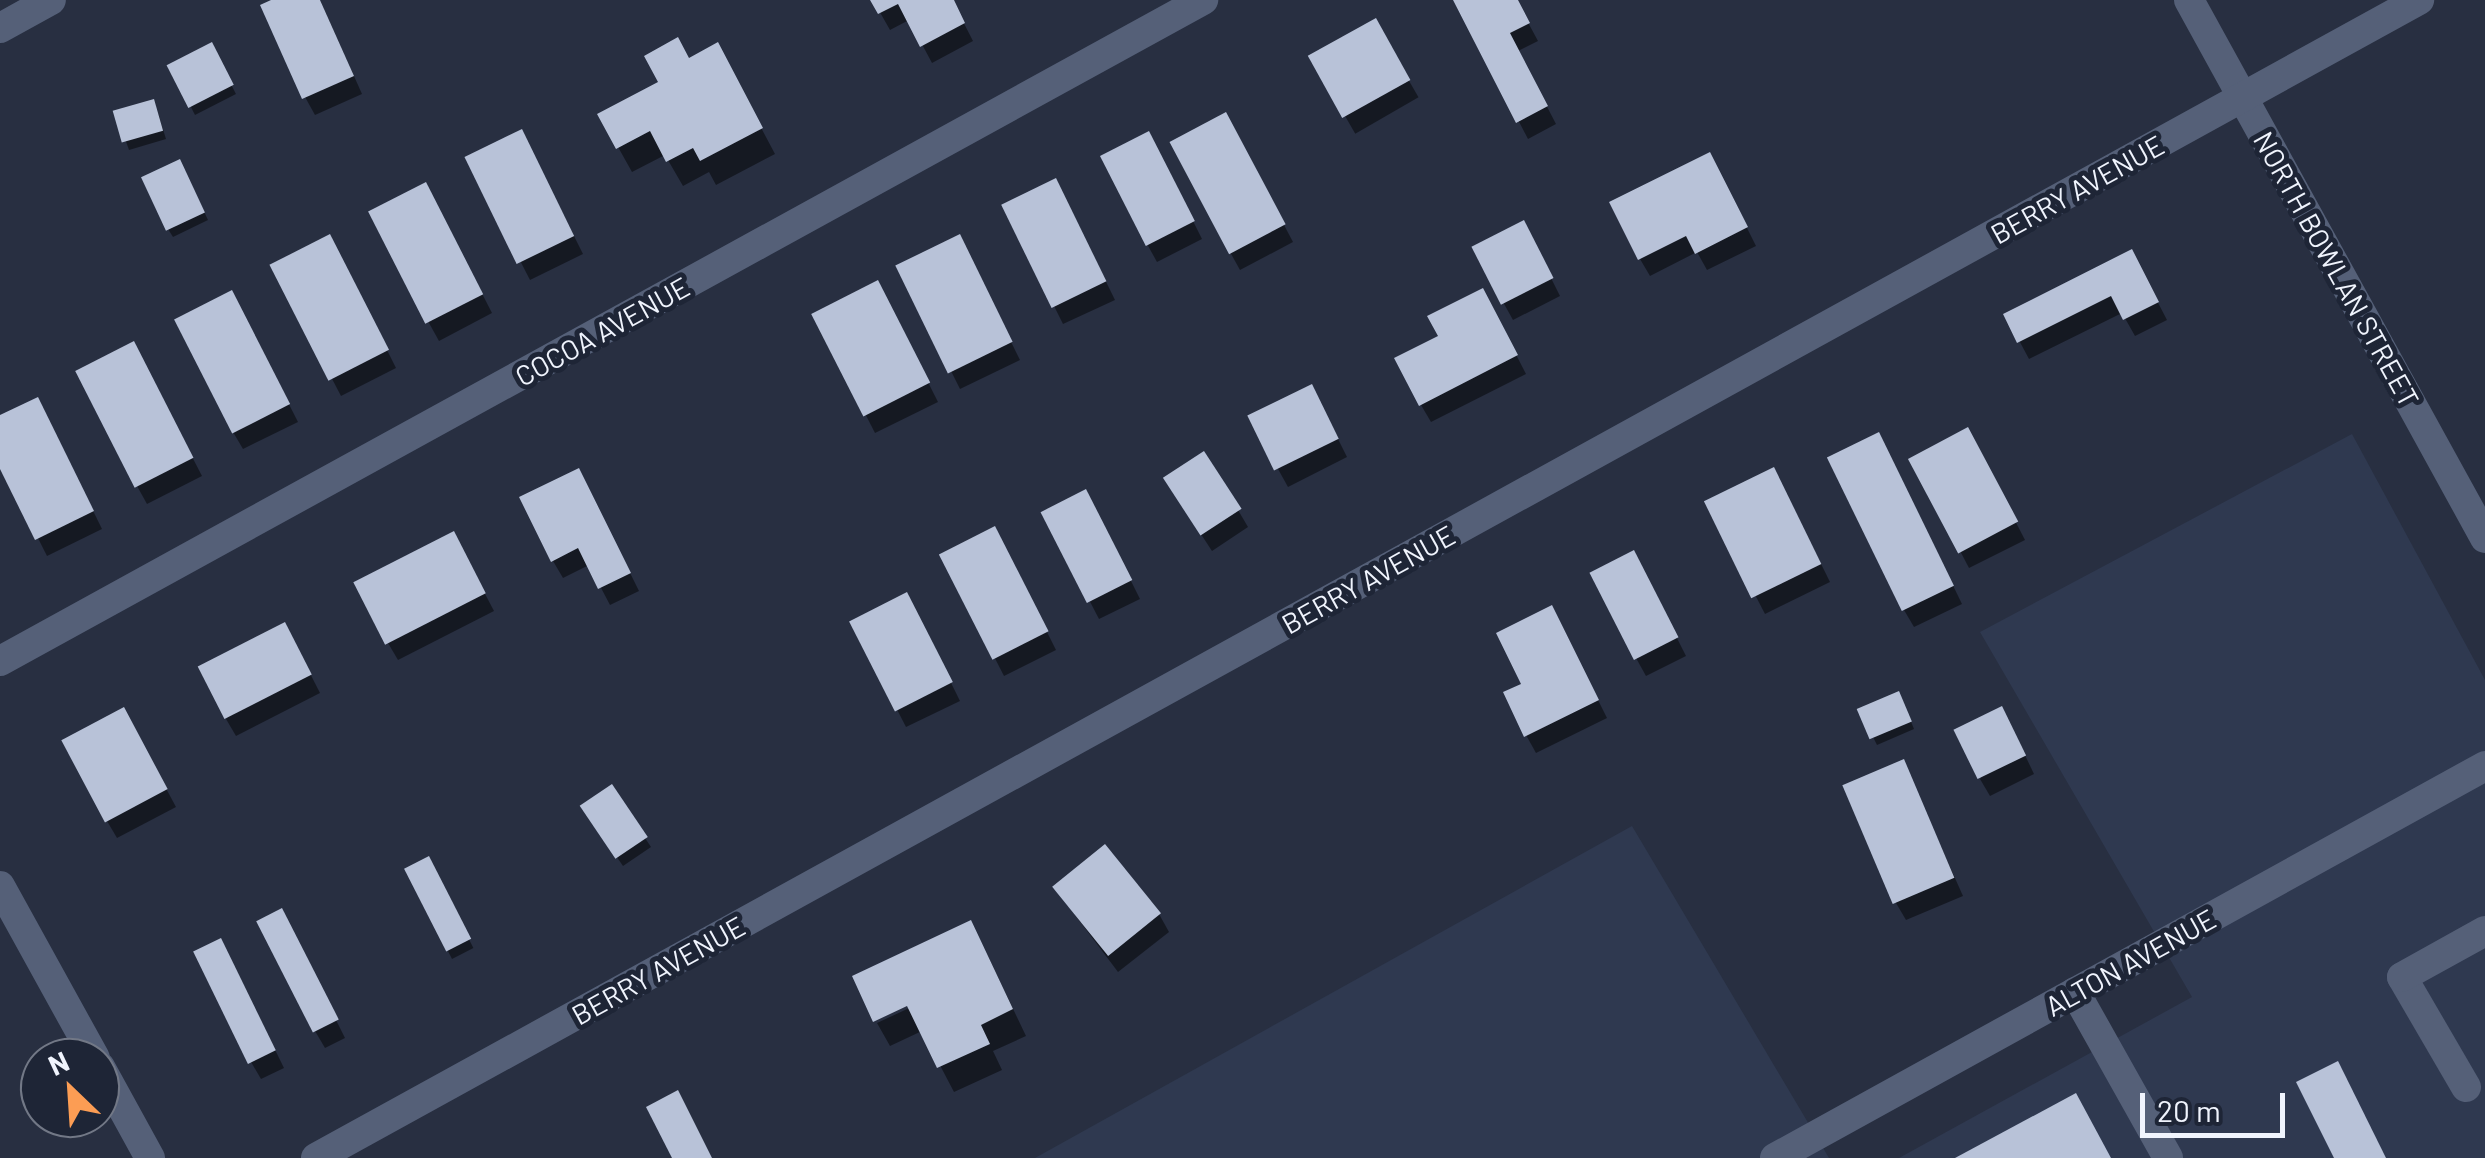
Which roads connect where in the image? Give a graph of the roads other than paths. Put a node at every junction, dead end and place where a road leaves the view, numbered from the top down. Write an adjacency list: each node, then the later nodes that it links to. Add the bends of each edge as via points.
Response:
1 (52, 0): 5 (street)
2 (1204, 0): 8 (street, COCOA AVENUE)
3 (2189, 0): 6 (street, NORTH BOWLAN STREET)
4 (2419, 0): 6 (street, BERRY AVENUE)
5 (0, 28)
6 (2242, 98): 7 (street, NORTH BOWLAN STREET); 17 (street, BERRY AVENUE)
7 (2485, 538)
8 (0, 661)
9 (2485, 766): 12 (street, ALTON AVENUE)
10 (0, 886): 13 (street)
11 (2485, 932): 14 (street, via 2402,977)
12 (2075, 992): 18 (street, ALTON AVENUE); 19 (street)
13 (84, 1038)
14 (2466, 1087)
15 (120, 1103): 16 (street)
16 (150, 1158)
17 (316, 1158)
18 (1775, 1158)
19 (2168, 1158)

